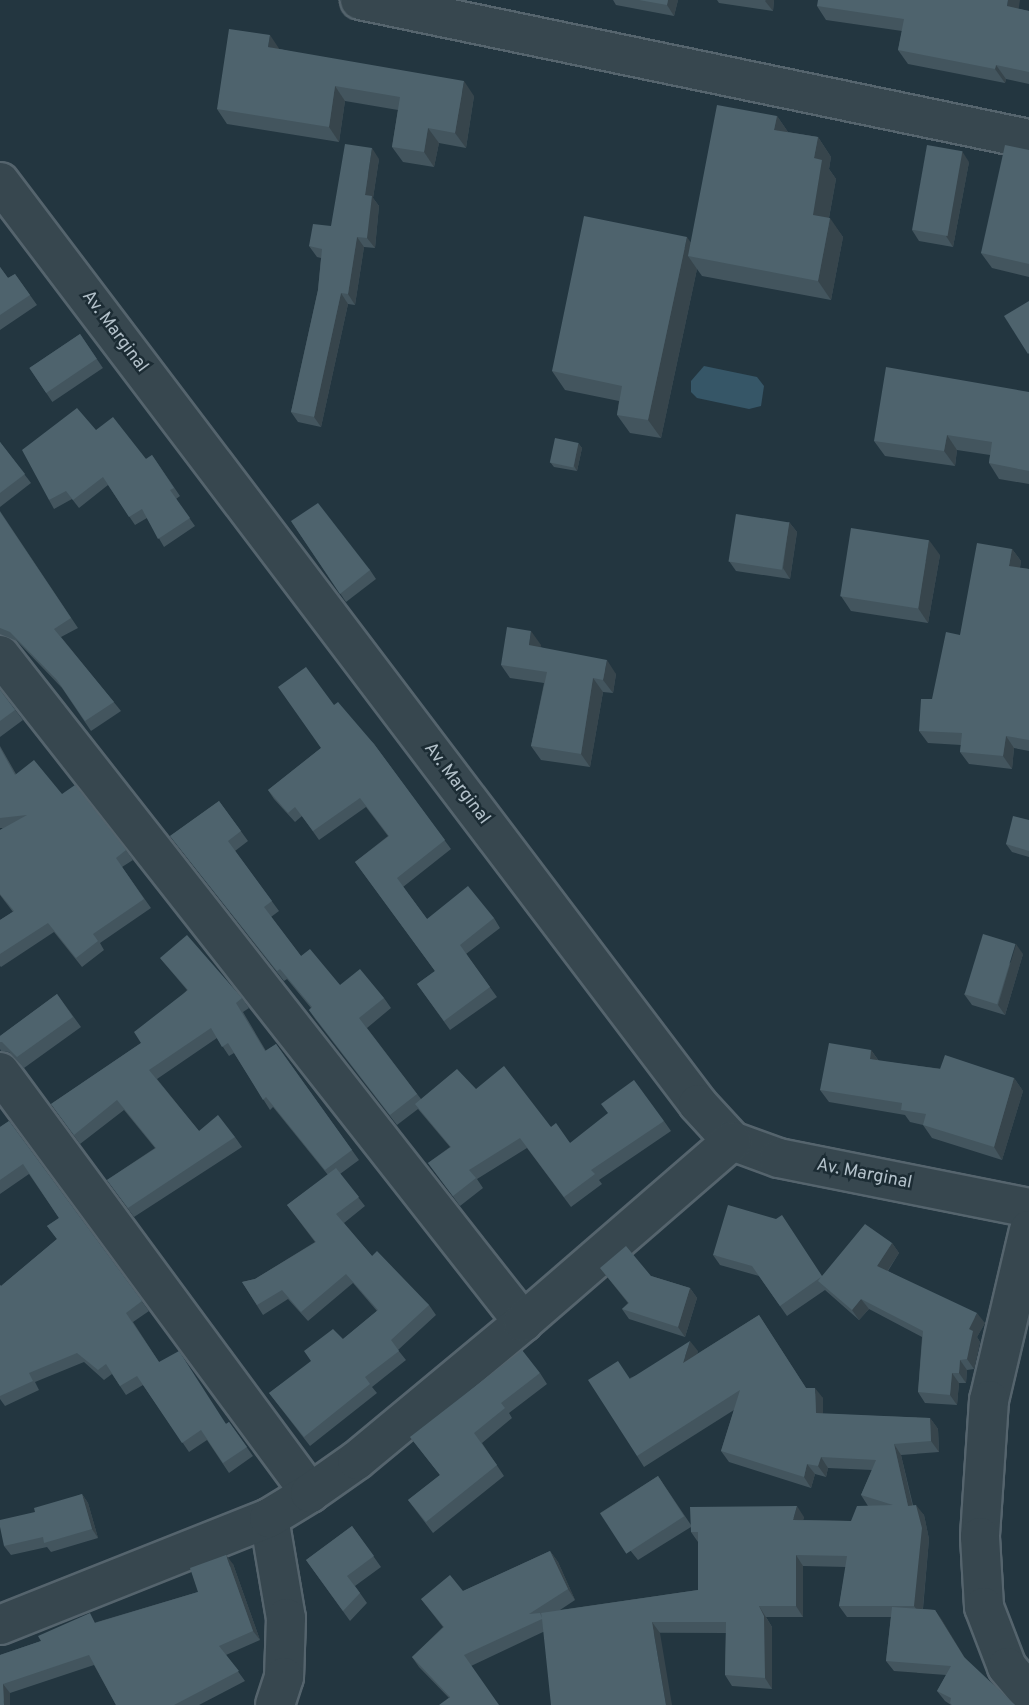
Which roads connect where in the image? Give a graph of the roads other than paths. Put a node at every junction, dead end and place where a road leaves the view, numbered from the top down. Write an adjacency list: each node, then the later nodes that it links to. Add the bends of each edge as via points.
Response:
1 (360, 0): 2 (street)
2 (1029, 139)
3 (0, 182): 6 (street, Av. Marginal, via 681,1081)
4 (0, 655): 9 (street)
5 (0, 1072): 10 (street)
6 (732, 1141): 7 (street, Av. Marginal, via 779,1158); 9 (street)
7 (1029, 1208)
8 (1029, 1230): 13 (street, via 989,1401 980,1537 984,1607 1007,1667)
9 (523, 1322): 10 (street, via 357,1460)
10 (310, 1493): 11 (street)
11 (269, 1518): 12 (street); 14 (street, via 286,1618 284,1677)
12 (0, 1625)
13 (1029, 1693)
14 (275, 1705)

